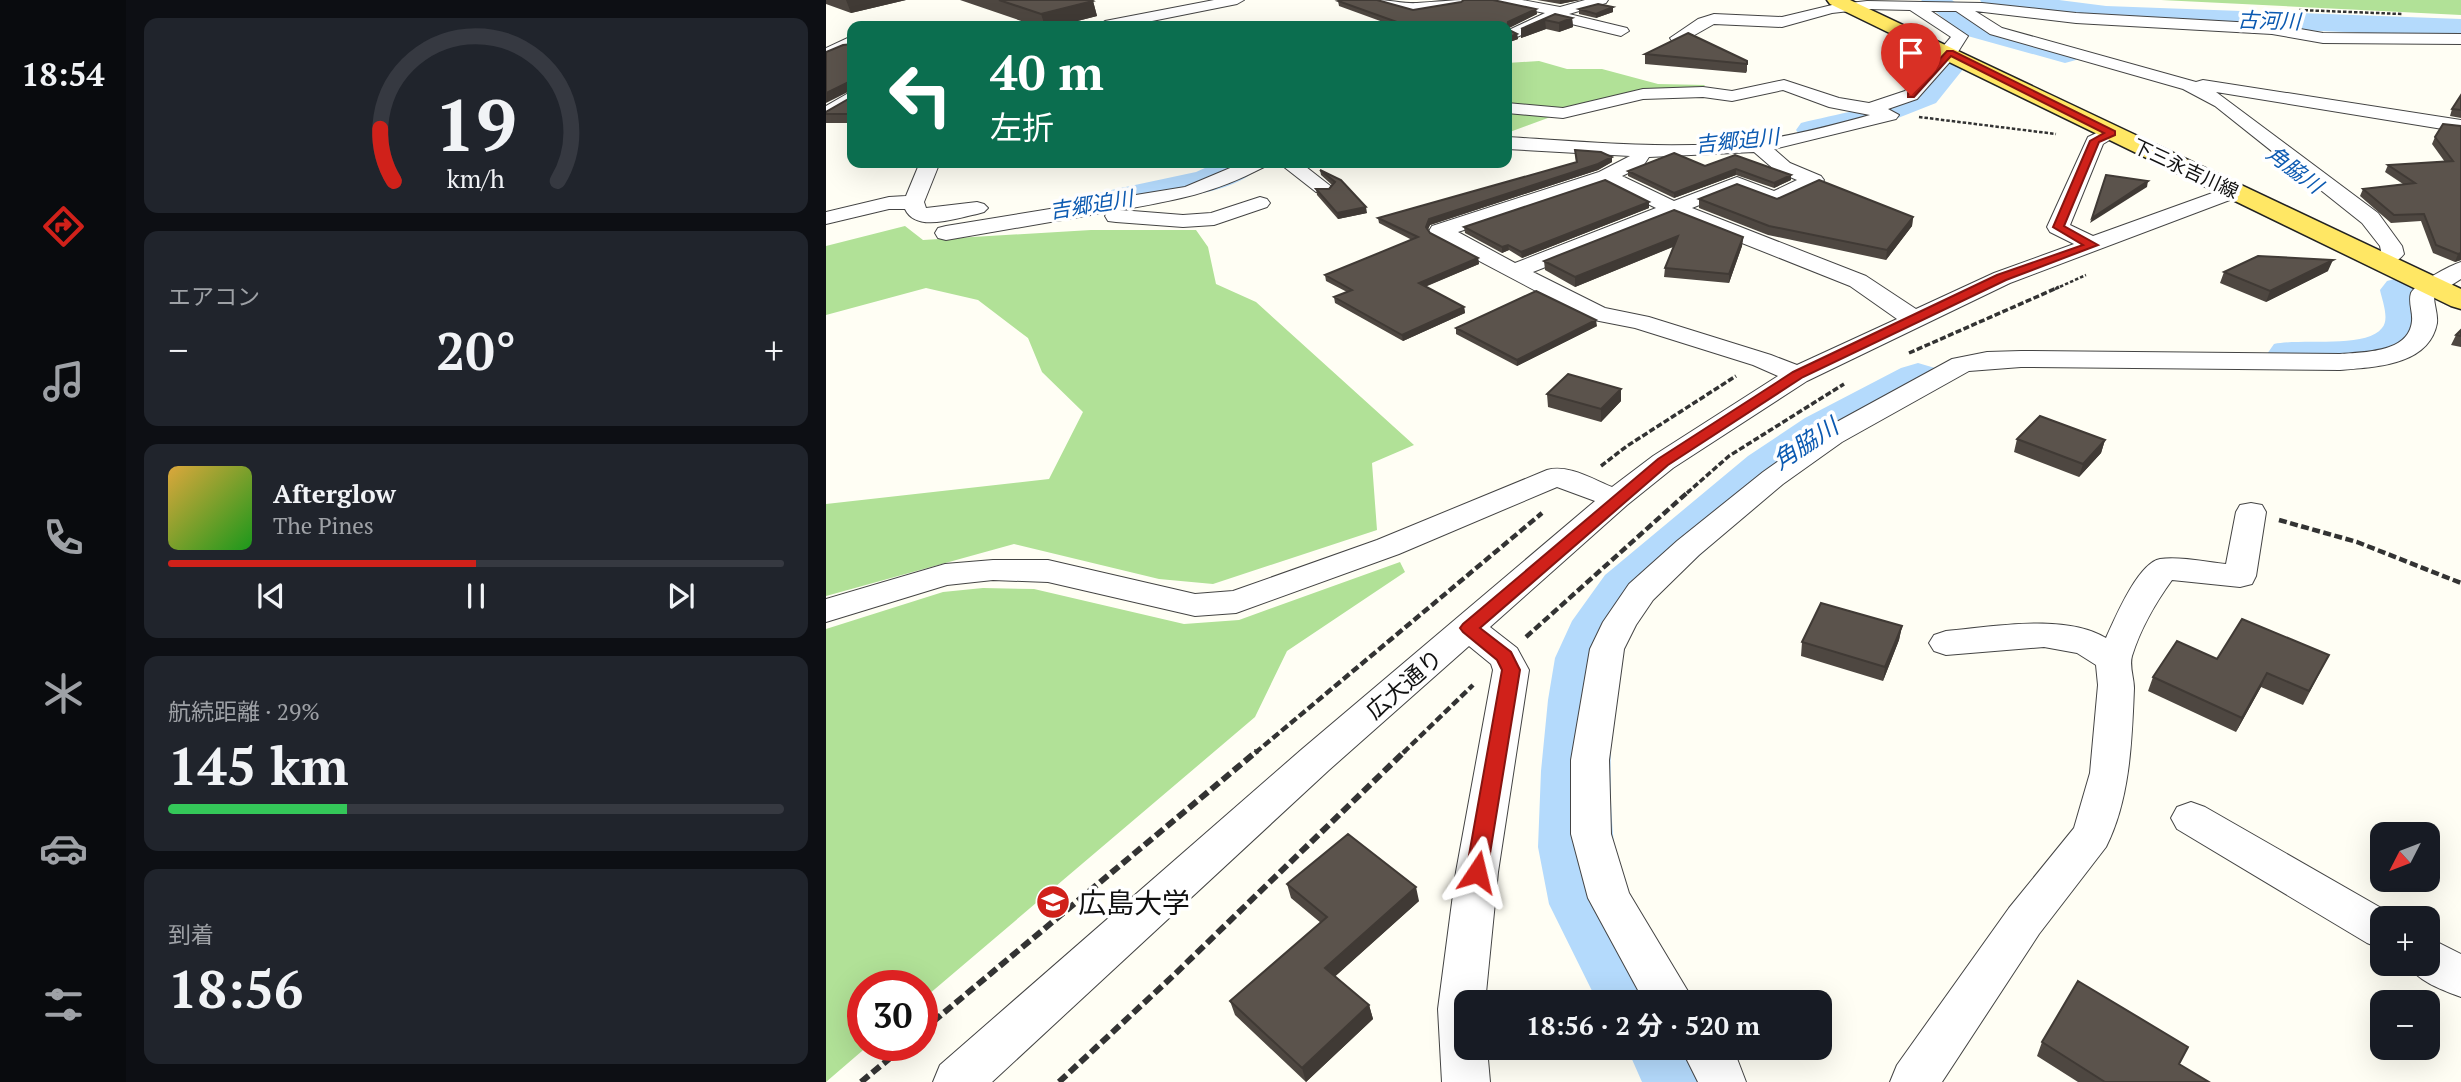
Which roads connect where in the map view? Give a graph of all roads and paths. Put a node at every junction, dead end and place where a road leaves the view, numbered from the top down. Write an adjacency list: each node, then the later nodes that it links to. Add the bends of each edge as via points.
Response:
1 (1237, 0): 11 (street)
2 (1384, 0): 3 (street, via 1413,8)
3 (1461, 0)
4 (1601, 0): 10 (street)
5 (1504, 1): 9 (street); 10 (street)
6 (1843, 3): 7 (street); 15 (street, via 1782,22 1714,19); 17 (main road, 下三永吉川線)
7 (1913, 5): 8 (street); 17 (street, via 1960,36)
8 (1957, 6): 16 (street, via 2272,29 2323,38); 19 (street, via 1996,31)
9 (1482, 11)
10 (1559, 14): 12 (street); 13 (street)
11 (1130, 21)
12 (1620, 31)
13 (1517, 32)
14 (840, 36): 18 (street)
15 (1678, 38)
16 (2461, 39)
17 (1950, 52): 22 (street, via 1911,95); 25 (main road, 下三永吉川線)
18 (826, 54)
19 (2189, 85): 24 (street); 43 (street, via 2221,102 2370,218 2393,254)
20 (847, 102): 23 (street)
21 (1512, 108): 22 (street, via 1563,113 1643,94 1732,96 1784,85)
22 (1879, 112): 25 (path, via 2064,135); 27 (street, via 1804,138)
23 (830, 124)
24 (2461, 125)
25 (2107, 134): 35 (main road, 下三永吉川線); 42 (street, via 2095,141 2058,227)
26 (1512, 142): 28 (street)
27 (1758, 146): 28 (street); 38 (street, via 1783,167 1814,180 1775,199 1737,183)
28 (1644, 149): 32 (street, via 1636,162)
29 (926, 168): 36 (street)
30 (1247, 168): 39 (street, via 1189,192)
31 (1296, 168): 34 (street)
32 (1606, 176): 38 (street); 45 (street, via 1440,231)
33 (1130, 181): 36 (street, via 925,216 916,211)
34 (1323, 188)
35 (2236, 191): 42 (street, 広大通り); 43 (main road, 下三永吉川線)
36 (914, 202): 40 (street)
37 (1260, 203): 39 (street, via 1214,219 1183,221 1085,215)
38 (1673, 208): 45 (street); 48 (street, via 1858,281)
39 (1083, 210): 41 (street)
40 (826, 218)
41 (946, 233)
42 (2093, 245): 48 (street, 広大通り, via 2002,278)
43 (2376, 260): 46 (main road, 下三永吉川線)
44 (2461, 269): 46 (street)
45 (1514, 272): 49 (street, via 1598,314 1726,348)
46 (2432, 287): 47 (main road, 下三永吉川線); 61 (street, via 2421,299 2425,324 2418,339 2392,355 2372,359 2021,359 1961,365 1832,436 1688,548 1641,592 1619,622 1607,649 1590,760 1591,834 1609,898)
47 (2461, 300)
48 (1914, 320): 49 (street, 広大通り)
49 (1798, 375): 50 (street, 広大通り, via 1663,462)
50 (1616, 499): 53 (street, via 1557,476 1388,547 1236,602 1195,605 1048,571 993,570 945,575); 54 (street, 広大通り)
51 (2251, 512): 52 (path, via 2357,542); 56 (street, via 2240,576 2163,569)
52 (2461, 583)
53 (826, 611)
54 (1469, 628): 65 (street, 広大通り); 66 (street, via 1505,657 1511,670 1477,872 1461,1009)
55 (1946, 643): 56 (street, via 2043,635 2087,643)
56 (2113, 659): 68 (street, via 2116,685 2109,773 2092,835 2024,921)
57 (2191, 818): 58 (street)
58 (2370, 923)
59 (2440, 965): 60 (street)
60 (2461, 977)
61 (1663, 990)
62 (1713, 1060): 67 (street)
63 (887, 1061): 64 (path)
64 (861, 1082)
65 (957, 1082)
66 (1466, 1082)
67 (1722, 1082)
68 (1914, 1082)

